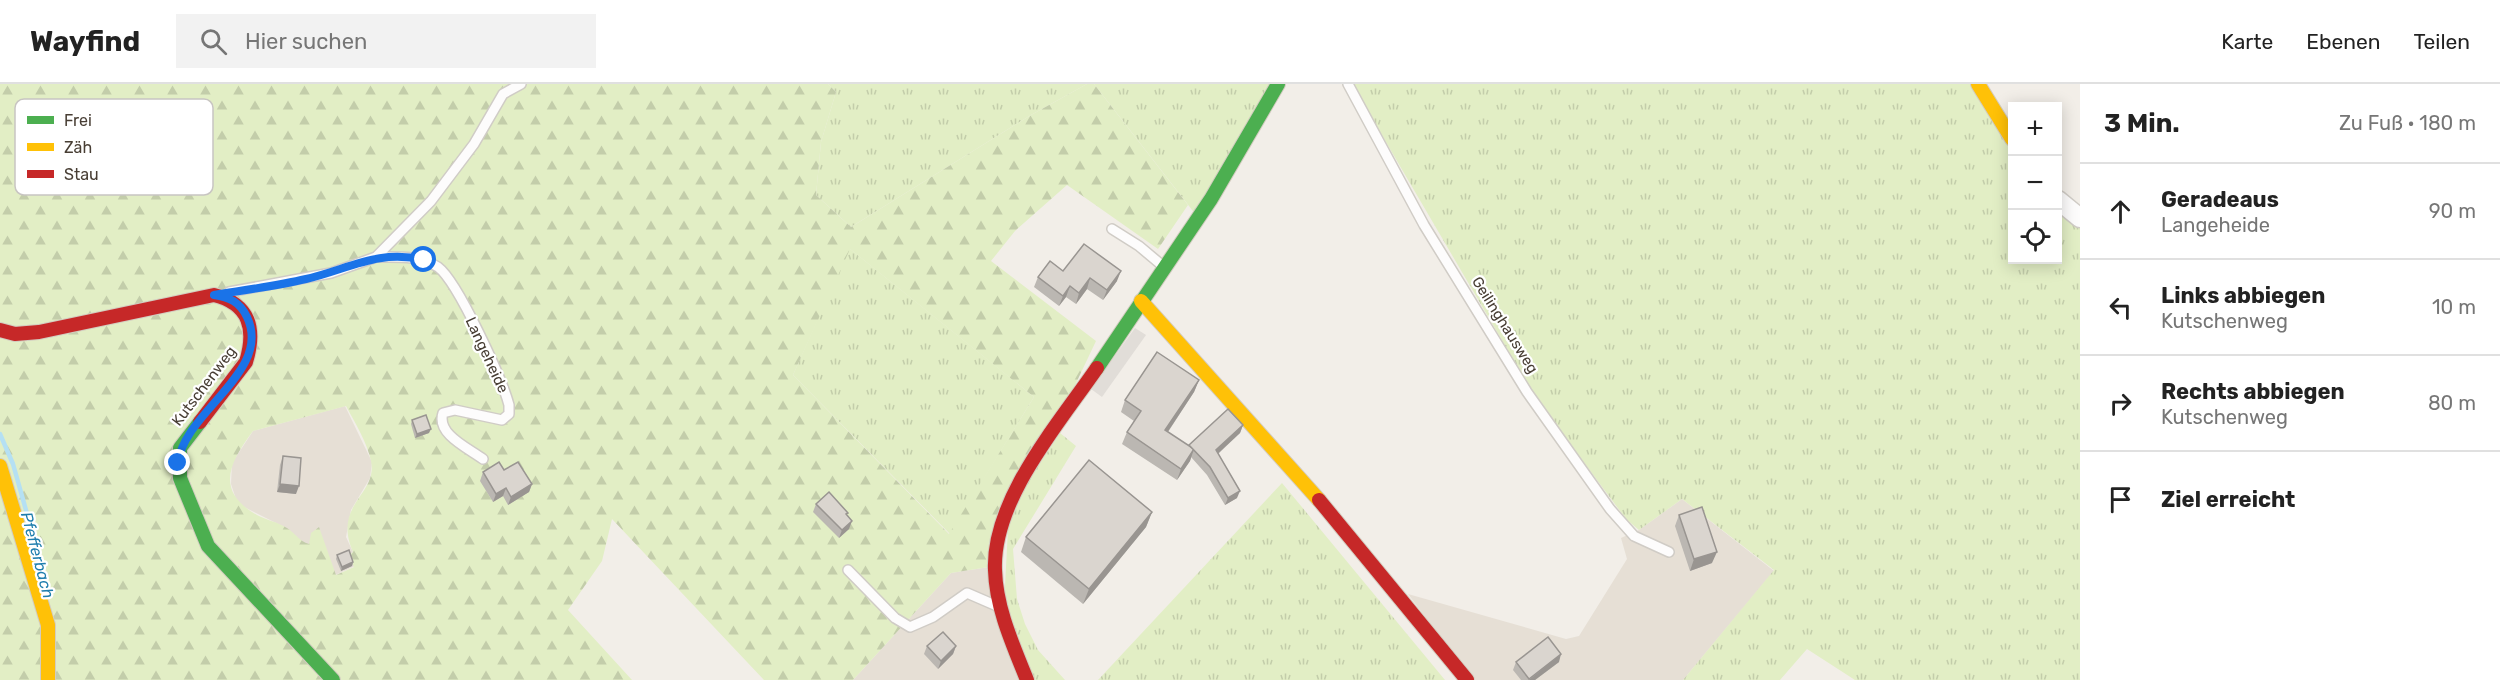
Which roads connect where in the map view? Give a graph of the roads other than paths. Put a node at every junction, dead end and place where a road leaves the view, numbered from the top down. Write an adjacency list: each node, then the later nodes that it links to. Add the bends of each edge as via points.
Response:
1 (521, 84): 9 (lane, Langeheide, via 503,94 474,144 431,201)
2 (1278, 84): 10 (street, via 1246,146)
3 (1348, 84): 16 (lane, Geilinghausweg, via 1424,225 1527,392 1610,509 1634,536)
4 (1978, 84): 5 (street)
5 (2008, 131)
6 (2062, 203): 7 (street)
7 (2080, 218)
8 (1112, 229): 10 (lane)
9 (376, 257): 11 (lane, Langeheide, via 303,280); 14 (lane, Langeheide, via 424,260 451,281 509,405 509,414 502,420 455,410 443,413 444,430)
10 (1164, 267): 12 (street)
11 (214, 295): 13 (street, via 39,332 15,334); 20 (street, Kutschenweg, via 230,298 243,310 251,327 251,349 240,370 180,448 180,478 208,546)
12 (1142, 301): 18 (street, via 1009,508 995,554); 22 (street, via 1316,497)
13 (0, 330)
14 (483, 459)
15 (0, 466): 19 (street, via 48,626)
16 (1669, 552)
17 (848, 570): 18 (lane, via 895,618 910,627 933,617 967,593)
18 (999, 606): 21 (street)
19 (48, 680)
20 (333, 680)
21 (1027, 680)
22 (1467, 680)

